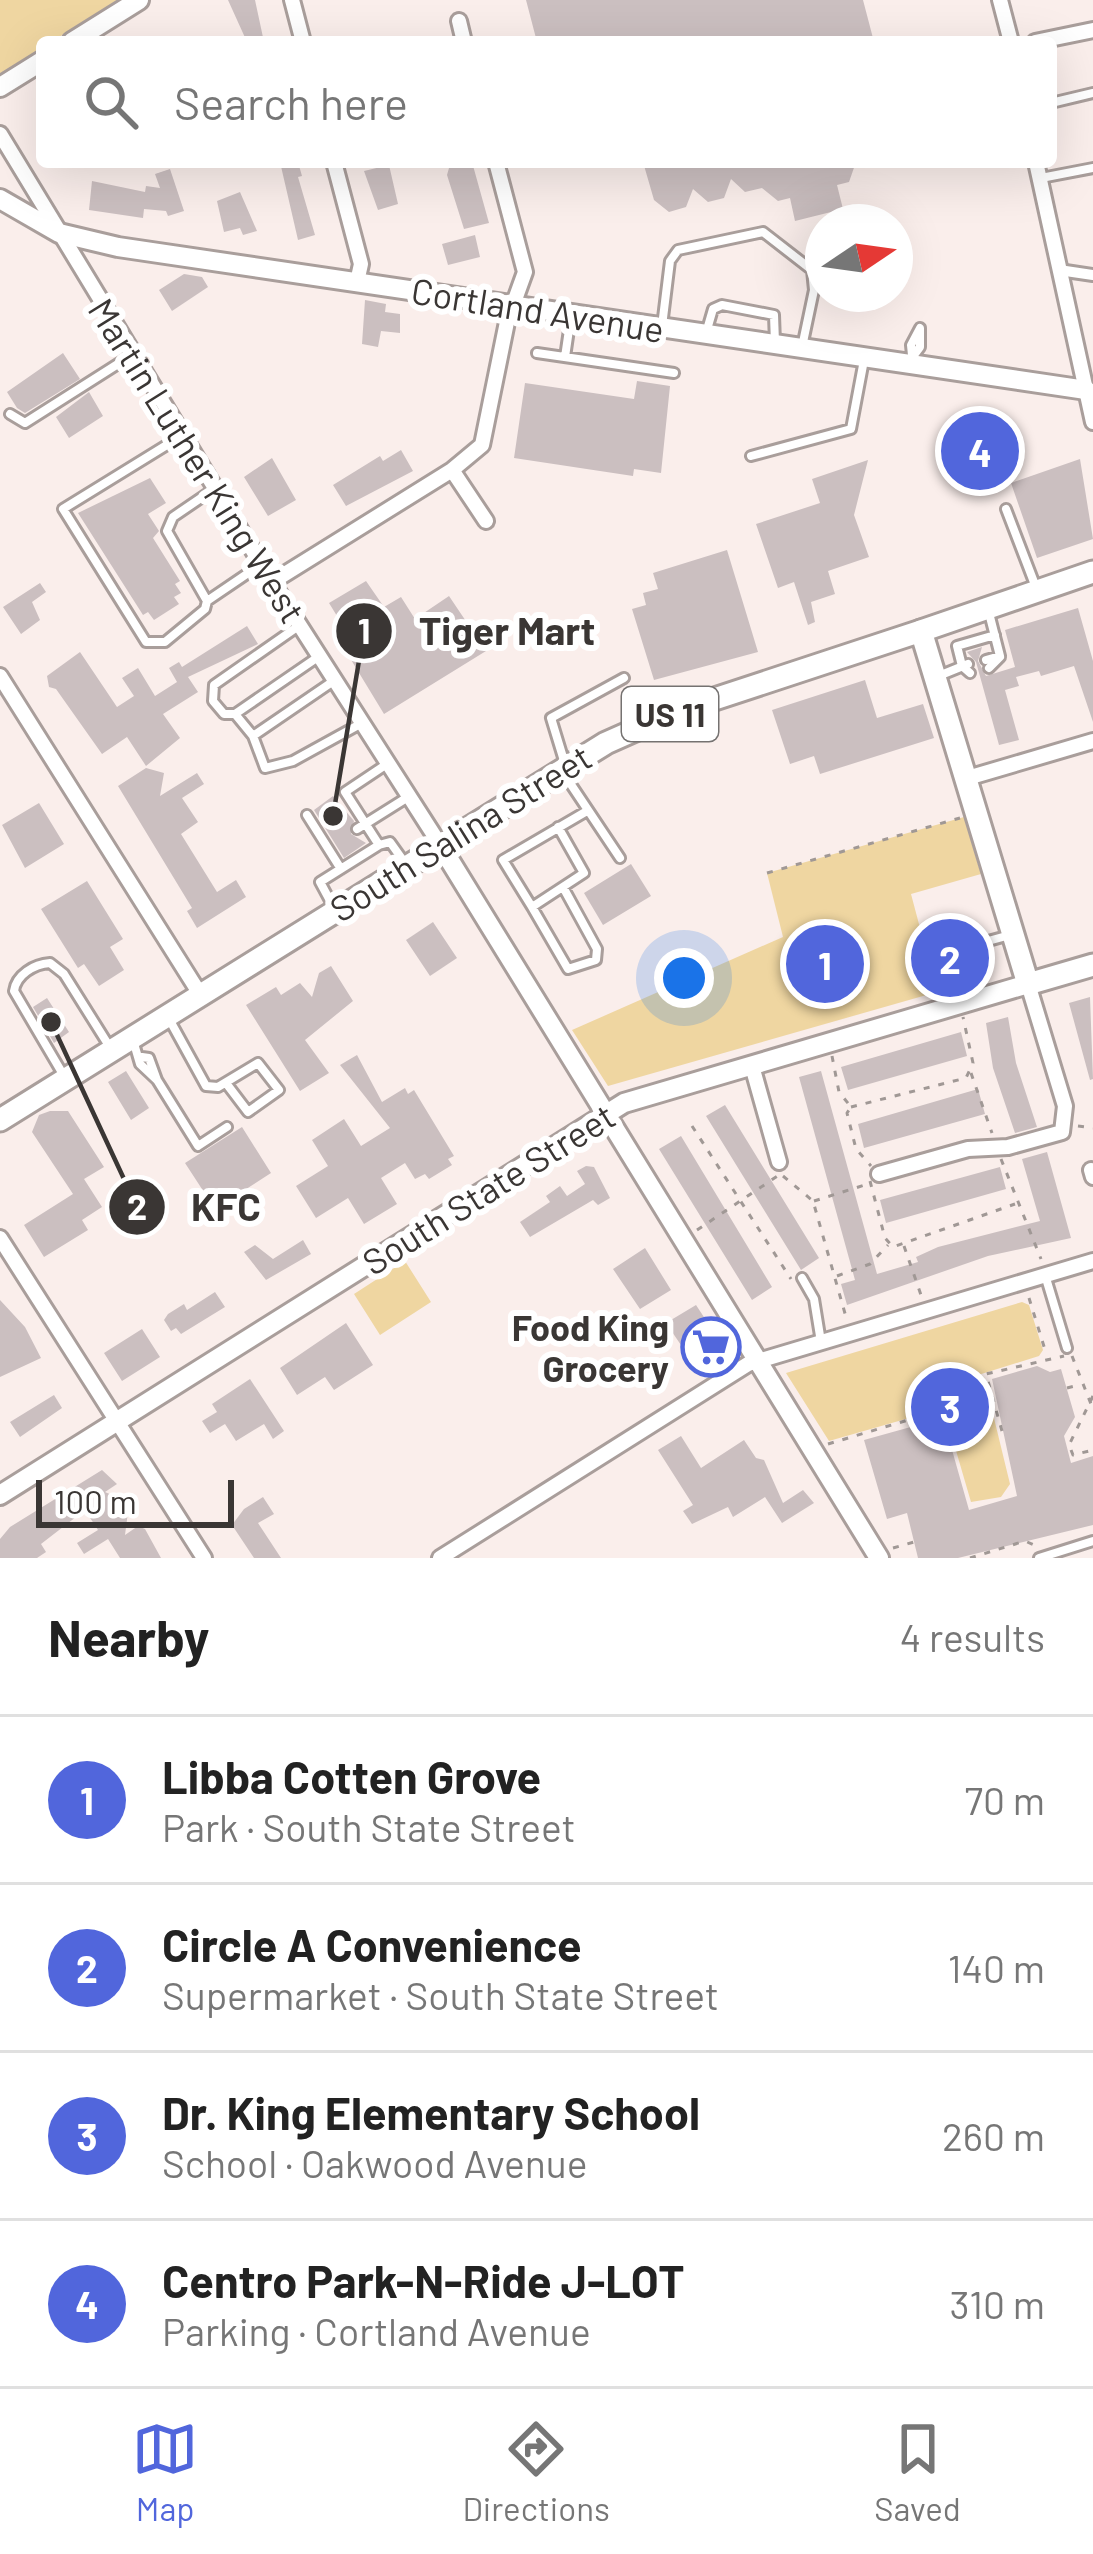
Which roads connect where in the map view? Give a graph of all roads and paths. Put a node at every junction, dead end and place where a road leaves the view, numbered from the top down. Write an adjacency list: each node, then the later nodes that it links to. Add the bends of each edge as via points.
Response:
1 (139, 0): 6 (street)
2 (292, 0): 7 (street)
3 (1000, 0): 9 (street)
4 (459, 21): 8 (street)
5 (1093, 30): 10 (street)
6 (82, 36)
7 (301, 36)
8 (463, 36)
9 (1009, 36)
10 (1057, 37)
11 (36, 65): 12 (street)
12 (0, 87)
13 (1093, 92): 14 (lane)
14 (1057, 101)
15 (0, 134): 21 (street, Martin Luther King West)
16 (336, 168): 24 (street, via 361,264)
17 (498, 168): 25 (street, via 525,272)
18 (1093, 168): 19 (lane)
19 (1038, 170): 22 (street)
20 (0, 199): 21 (street, Cortland Avenue)
21 (59, 233): 24 (street, Cortland Avenue); 33 (street, Martin Luther King West)
22 (1059, 270): 23 (street); 38 (street)
23 (1093, 275)
24 (357, 282): 25 (street, Cortland Avenue)
25 (515, 306): 26 (street, Cortland Avenue); 43 (street, via 488,434)
26 (572, 314): 28 (street, Cortland Avenue); 34 (lane)
27 (920, 326): 36 (lane)
28 (662, 328): 29 (street, Cortland Avenue); 31 (lane, via 677,250 763,232 812,270)
29 (706, 334): 30 (street, Cortland Avenue); 30 (lane, via 722,304 774,315)
30 (775, 345): 31 (street, Cortland Avenue)
31 (802, 349): 35 (street, Cortland Avenue)
32 (537, 353): 34 (lane)
33 (133, 354): 39 (lane, via 25,423); 41 (street, Martin Luther King West)
34 (565, 357): 37 (lane)
35 (865, 359): 36 (street, Cortland Avenue); 42 (lane, via 851,429)
36 (913, 361): 38 (street, Cortland Avenue)
37 (674, 373)
38 (1089, 391): 40 (street)
39 (10, 414)
40 (1093, 422)
41 (183, 435): 44 (street, Martin Luther King West); 51 (lane, via 63,509 146,642 165,642)
42 (751, 456)
43 (452, 470): 46 (street); 49 (street)
44 (215, 488): 47 (street, Martin Luther King West); 51 (lane, via 173,517 167,531)
45 (1006, 509): 50 (lane)
46 (486, 520)
47 (261, 564): 49 (street, Martin Luther King West); 51 (lane)
48 (1092, 576): 50 (main road, South Salina Street)
49 (272, 582): 53 (street, Martin Luther King West)
50 (1037, 591): 52 (main road, South Salina Street)
51 (207, 601)
52 (988, 608): 54 (main road, South Salina Street); 55 (lane)
53 (300, 625): 56 (street, Martin Luther King West); 62 (lane, via 214,685 213,701)
54 (921, 631): 59 (main road); 67 (main road, South Salina Street / US 11, via 678,711)
55 (994, 635): 57 (lane, via 1000,656); 59 (lane, via 957,646 967,668)
56 (320, 656): 61 (street, Martin Luther King West); 62 (lane)
57 (987, 664)
58 (0, 676): 89 (street)
59 (936, 677): 68 (main road)
60 (623, 678): 67 (lane, via 551,718)
61 (335, 680): 63 (street, Martin Luther King West); 64 (lane)
62 (235, 714): 64 (lane)
63 (363, 723): 64 (lane, via 265,768); 66 (street, Martin Luther King West)
64 (253, 736)
65 (1093, 741): 68 (street)
66 (388, 764): 69 (street, Martin Luther King West); 74 (lane, via 345,792)
67 (563, 766): 70 (lane); 75 (main road, South Salina Street / US 11)
68 (964, 779): 71 (main road)
69 (409, 796): 74 (lane); 75 (street, Martin Luther King West)
70 (587, 811): 73 (lane); 77 (lane)
71 (974, 814): 80 (path); 84 (main road)
72 (307, 815): 79 (lane)
73 (558, 827): 81 (lane, via 584,873); 82 (lane, via 503,860)
74 (364, 831): 76 (lane)
75 (440, 843): 78 (main road, South Salina Street / US 11); 99 (street)
76 (380, 845): 78 (lane, via 390,842); 79 (lane)
77 (620, 858)
78 (406, 865): 83 (main road, South Salina Street / US 11)
79 (341, 869): 83 (lane, via 320,882)
80 (766, 873)
81 (563, 886): 82 (lane); 82 (lane, via 596,961 568,969)
82 (532, 907)
83 (335, 909): 89 (main road, South Salina Street / US 11)
84 (1012, 934): 86 (lane, via 970,946 977,974); 88 (main road)
85 (1093, 965): 88 (main road, South State Street)
86 (966, 976): 87 (lane); 90 (lane)
87 (945, 982)
88 (1028, 984): 90 (street, South State Street); 105 (street, via 1064,1106 1062,1132)
89 (200, 994): 91 (main road, South Salina Street / US 11)
90 (966, 1002): 92 (street, South State Street); 95 (path)
91 (167, 1015): 93 (main road, South Salina Street / US 11); 97 (lane, via 200,1080 210,1088)
92 (829, 1043): 94 (street, South State Street); 98 (path, via 839,1092)
93 (128, 1048): 96 (main road, South Salina Street / US 11); 96 (lane, via 64,974 50,963 37,966 14,991); 103 (lane, via 198,1146)
94 (752, 1066): 99 (street, South State Street); 106 (street)
95 (971, 1072): 98 (path, via 949,1086); 105 (path)
96 (66, 1078): 100 (main road, South Salina Street / US 11)
97 (226, 1083): 97 (lane, via 262,1064 279,1090 248,1112)
98 (851, 1107): 107 (path, via 856,1149)
99 (605, 1113): 112 (street); 132 (street, South State Street)
100 (0, 1120)
101 (692, 1126): 109 (path)
102 (1078, 1126): 104 (path)
103 (227, 1127)
104 (1093, 1128)
105 (997, 1149): 107 (street, via 968,1149); 110 (path)
106 (780, 1168): 108 (path); 109 (path)
107 (875, 1176): 108 (path); 113 (path)
108 (813, 1201): 118 (path)
109 (740, 1202): 112 (path); 119 (path, via 786,1276)
110 (1016, 1204): 114 (path); 115 (path)
111 (0, 1238): 132 (street)
112 (683, 1239): 126 (street)
113 (890, 1244): 114 (path); 118 (path, via 870,1264)
114 (902, 1244): 120 (path)
115 (1041, 1259)
116 (1093, 1261): 117 (street)
117 (1045, 1275): 123 (street); 124 (lane)
118 (835, 1277): 122 (path)
119 (802, 1278): 123 (lane)
120 (921, 1295)
121 (1029, 1298): 125 (path)
122 (846, 1317)
123 (821, 1342): 126 (street)
124 (1067, 1348)
125 (1047, 1356): 127 (path); 128 (path, via 1071,1354)
126 (758, 1361): 140 (street); 142 (street)
127 (986, 1374): 133 (path); 134 (path, via 946,1409)
128 (1080, 1384): 129 (path); 131 (path)
129 (1067, 1388)
130 (1093, 1396): 131 (path)
131 (1091, 1407): 135 (path, via 1070,1445 1072,1455)
132 (116, 1421): 136 (street, South State Street); 141 (street)
133 (1002, 1431)
134 (828, 1444)
135 (1093, 1450)
136 (0, 1495)
137 (1093, 1541): 144 (lane)
138 (914, 1542): 140 (path)
139 (1037, 1547): 143 (path, via 1025,1541)
140 (877, 1554)
141 (204, 1558)
142 (440, 1558)
143 (970, 1558)
144 (1039, 1558)

